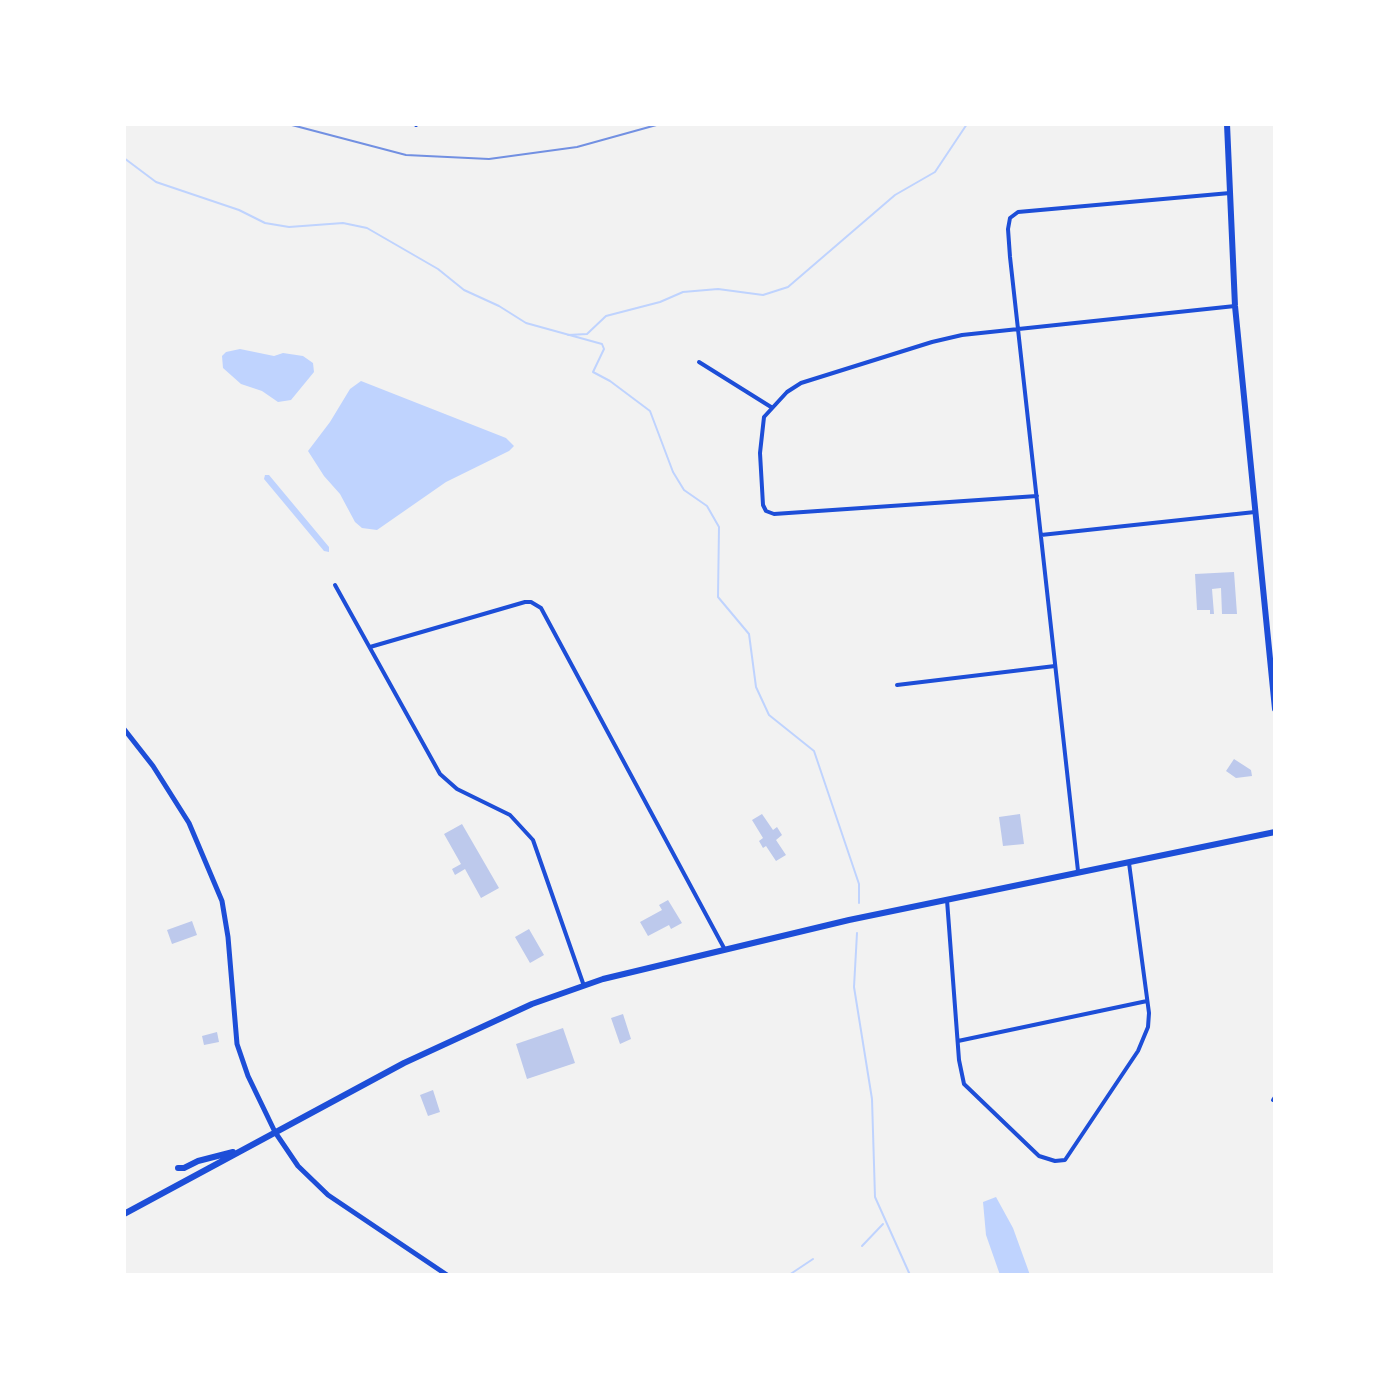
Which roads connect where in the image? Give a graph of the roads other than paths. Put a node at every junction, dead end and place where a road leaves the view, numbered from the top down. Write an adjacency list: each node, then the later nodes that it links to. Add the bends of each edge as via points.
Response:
1 (1227, 124): 2 (main road)
2 (1230, 193): 3 (main road); 4 (street, via 1014,214 1008,229)
3 (1235, 306): 4 (street); 8 (main road)
4 (1019, 329): 6 (street, via 932,342 818,376); 7 (street)
5 (699, 362): 6 (street)
6 (771, 407): 7 (street, via 764,417 760,453 763,505 774,514)
7 (1037, 496): 9 (street)
8 (1255, 512): 9 (street); 14 (main road)
9 (1041, 535): 12 (street)
10 (335, 585): 11 (street)
11 (370, 647): 20 (street, via 525,602 541,608); 21 (street, via 440,774 457,789 510,815 533,840)
12 (1055, 666): 13 (street); 18 (street)
13 (897, 685)
14 (1275, 709)
15 (124, 729): 24 (street, via 189,823 222,901 237,1044)
16 (1275, 832): 17 (main road)
17 (1129, 861): 18 (main road); 22 (street)
18 (1078, 871): 19 (main road)
19 (947, 898): 20 (main road); 23 (street)
20 (724, 948): 21 (main road)
21 (584, 986): 24 (main road, via 472,1030)
22 (1147, 1001): 23 (street); 23 (street, via 1145,1038 1065,1160 1039,1156 964,1084)
23 (958, 1041)
24 (275, 1132): 25 (main road); 28 (street, via 298,1166 328,1195)
25 (244, 1149): 26 (main road); 27 (main road)
26 (178, 1168)
27 (124, 1214)
28 (447, 1275)

